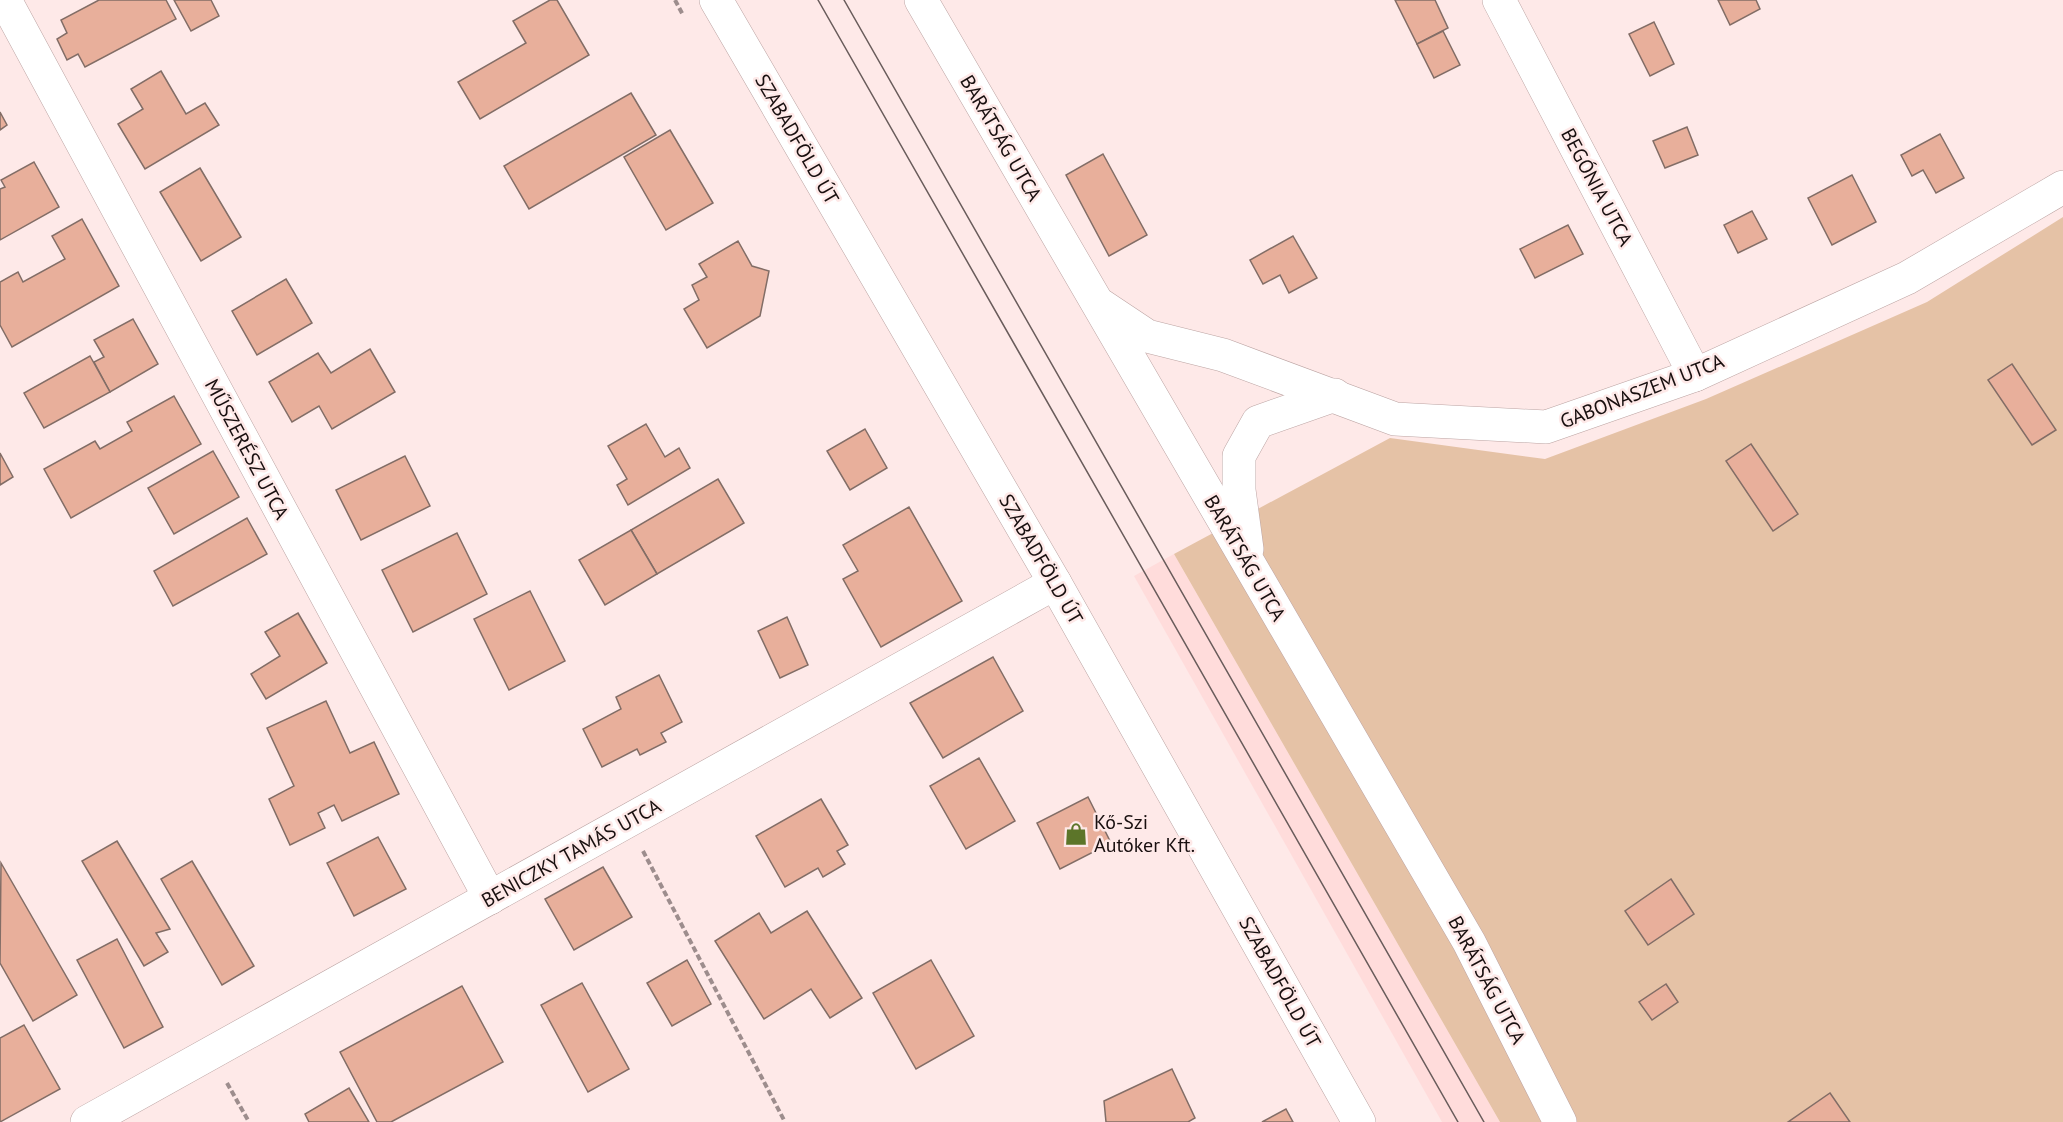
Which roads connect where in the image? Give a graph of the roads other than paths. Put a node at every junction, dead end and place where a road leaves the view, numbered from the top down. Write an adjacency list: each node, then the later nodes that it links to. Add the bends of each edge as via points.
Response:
1 (4, 0): 11 (street, MŰSZERÉSZ UTCA)
2 (716, 0): 10 (street, SZABADFÖLD ÚT)
3 (921, 0): 6 (street, BARÁTSÁG UTCA)
4 (1500, 0): 7 (street, BEGÓNIA UTCA)
5 (2063, 187): 7 (street, GABONASZEM UTCA, via 1907,278)
6 (1095, 302): 8 (street, GABONASZEM UTCA, via 1147,336 1223,355); 9 (street, BARÁTSÁG UTCA)
7 (1695, 375): 8 (street, GABONASZEM UTCA, via 1546,427 1395,419)
8 (1335, 395): 9 (street, via 1258,423 1239,456 1239,490)
9 (1250, 566): 14 (street, BARÁTSÁG UTCA, via 1469,942)
10 (1055, 583): 11 (street, BENICZKY TAMÁS UTCA); 13 (street, SZABADFÖLD ÚT)
11 (490, 898): 12 (street, BENICZKY TAMÁS UTCA)
12 (87, 1122)
13 (1359, 1122)
14 (1560, 1122)

